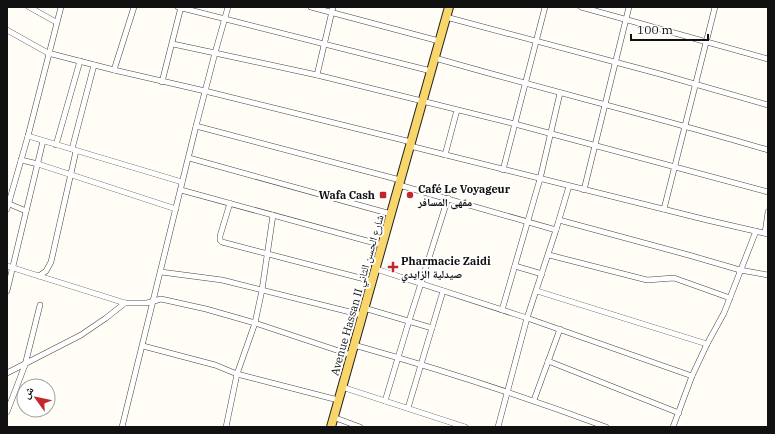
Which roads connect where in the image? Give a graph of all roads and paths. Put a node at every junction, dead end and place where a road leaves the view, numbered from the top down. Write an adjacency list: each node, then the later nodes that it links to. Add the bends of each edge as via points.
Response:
1 (29, 7): 17 (street)
2 (61, 7): 17 (street)
3 (134, 7): 31 (street)
4 (180, 7): 15 (street); 23 (street)
5 (228, 7): 15 (street)
6 (311, 7): 13 (street)
7 (448, 7): 14 (main road, Avenue Hassan II شارع الحسن الثاني)
8 (545, 7): 20 (street)
9 (581, 7): 12 (street)
10 (630, 7): 16 (street)
11 (715, 7): 21 (street)
12 (598, 9): 16 (street)
13 (332, 10): 19 (street); 22 (street)
14 (446, 17): 19 (main road, Avenue Hassan II شارع الحسن الثاني); 20 (street)
15 (225, 19): 22 (street); 25 (street)
16 (626, 20): 21 (street); 29 (street)
17 (56, 22): 24 (street)
18 (7, 30): 24 (street)
19 (439, 41): 26 (main road, Avenue Hassan II شارع الحسن الثاني)
20 (536, 42): 29 (street); 35 (street)
21 (706, 42): 27 (street); 36 (street)
22 (324, 43): 32 (street); 33 (street)
23 (173, 44): 25 (street); 34 (street)
24 (48, 53): 28 (street); 47 (street)
25 (214, 53): 33 (street); 37 (street)
26 (435, 58): 32 (main road, Avenue Hassan II شارع الحسن الثاني); 35 (street)
27 (768, 59)
28 (80, 61): 30 (street); 50 (street)
29 (616, 62): 36 (street); 40 (street)
30 (94, 65): 31 (street); 52 (street)
31 (114, 70): 34 (street)
32 (431, 71): 39 (main road, Avenue Hassan II شارع الحسن الثاني)
33 (317, 75): 39 (street)
34 (162, 82): 37 (street)
35 (526, 83): 38 (street); 43 (street)
36 (696, 84): 41 (street); 45 (street)
37 (206, 91): 44 (street); 49 (street)
38 (560, 93): 40 (street); 46 (street)
39 (422, 101): 42 (street); 49 (main road, Avenue Hassan II شارع الحسن الثاني)
40 (605, 104): 45 (street); 51 (street)
41 (768, 105)
42 (457, 110): 43 (street); 54 (street)
43 (515, 124): 46 (street); 59 (street)
44 (196, 126): 55 (street); 63 (street)
45 (685, 126): 53 (street); 58 (street)
46 (550, 135): 51 (street); 61 (street)
47 (28, 136): 48 (street); 56 (street)
48 (43, 141): 50 (street); 57 (street)
49 (410, 144): 54 (street); 63 (main road, Avenue Hassan II شارع الحسن الثاني)
50 (56, 145): 52 (street)
51 (594, 146): 58 (street); 66 (street)
52 (74, 150): 60 (street); 62 (street)
53 (768, 150)
54 (445, 155): 59 (street)
55 (188, 158): 62 (street); 76 (street)
56 (21, 160): 57 (street); 69 (street)
57 (38, 164): 60 (street); 74 (street)
58 (675, 166): 67 (street); 73 (street)
59 (503, 170): 61 (street)
60 (70, 175): 72 (street); 93 (street, via 51,262 46,271)
61 (540, 179): 64 (street); 79 (street)
62 (182, 182): 65 (street)
63 (400, 183): 68 (street); 76 (main road, Avenue Hassan II شارع الحسن الثاني)
64 (569, 186): 66 (street); 78 (street)
65 (181, 190): 70 (street); 72 (street)
66 (584, 190): 73 (street)
67 (768, 192)
68 (448, 198): 79 (street); 95 (street)
69 (8, 203): 71 (street); 74 (street)
70 (230, 203): 77 (street); 84 (street, via 220,240 226,244)
71 (7, 209)
72 (176, 209): 90 (street)
73 (664, 209): 81 (street)
74 (26, 211): 87 (street)
75 (768, 212): 82 (street)
76 (391, 214): 83 (main road, Avenue Hassan II شارع الحسن الثاني)
77 (273, 215): 83 (street); 84 (street)
78 (559, 220): 80 (street); 89 (street)
79 (528, 222): 80 (street); 86 (street)
80 (556, 230): 85 (street)
81 (756, 231): 82 (street); 89 (street)
82 (766, 233)
83 (382, 245): 88 (main road, Avenue Hassan II شارع الحسن الثاني)
84 (268, 254): 94 (street); 96 (street)
85 (549, 255): 91 (street); 100 (street, via 647,280 674,278)
86 (515, 266): 91 (street); 104 (street)
87 (10, 267): 93 (street); 97 (street)
88 (376, 269): 94 (main road, Avenue Hassan II شارع الحسن الثاني); 95 (street)
89 (740, 270): 92 (street); 100 (street)
90 (161, 272): 96 (street, via 222,280); 101 (street)
91 (542, 274): 99 (street)
92 (768, 275)
93 (39, 276): 102 (street)
94 (372, 281): 105 (main road, Avenue Hassan II شارع الحسن الثاني)
95 (421, 284): 98 (street); 107 (street)
96 (262, 290): 105 (street); 108 (street)
97 (7, 291)
98 (443, 291): 104 (street); 109 (street)
99 (537, 291): 106 (street); 111 (street)
100 (730, 298): 111 (street)
101 (154, 301): 102 (street, via 147,304); 108 (street, via 161,299); 113 (street)
102 (125, 302): 118 (street, via 81,335)
103 (40, 305): 118 (street)
104 (502, 310): 106 (street)
105 (363, 312): 107 (street); 112 (main road, Avenue Hassan II شارع الحسن الثاني)
106 (527, 318): 110 (street); 123 (street)
107 (409, 321): 109 (street); 115 (street)
108 (255, 323): 114 (street); 120 (street)
109 (432, 328): 117 (street)
110 (560, 329): 116 (street); 121 (street)
111 (707, 344): 121 (street)
112 (354, 345): 114 (main road, Avenue Hassan II شارع الحسن الثاني); 115 (street)
113 (143, 346): 120 (street, via 215,365); 131 (street)
114 (351, 355): 122 (main road, Avenue Hassan II شارع الحسن الثاني)
115 (398, 358): 117 (street); 126 (street)
116 (548, 361): 125 (street); 129 (street)
117 (421, 364): 123 (street); 127 (street)
118 (25, 365): 119 (street); 128 (street)
119 (7, 373)
120 (237, 374): 124 (street); 132 (street)
121 (692, 376): 129 (street)
122 (342, 387): 124 (main road, Avenue Hassan II شارع الحسن الثاني); 126 (street)
123 (508, 392): 125 (street); 136 (street)
124 (338, 400): 130 (main road, Avenue Hassan II شارع الحسن الثاني)
125 (534, 400): 137 (street)
126 (385, 401): 127 (street)
127 (408, 408): 135 (street)
128 (7, 412)
129 (679, 413): 138 (street)
130 (333, 417): 133 (main road, Avenue Hassan II شارع الحسن الثاني); 134 (street)
131 (122, 427)
132 (226, 427)
133 (331, 427)
134 (360, 427)
135 (465, 427)
136 (498, 427)
137 (606, 427)
138 (673, 427)

